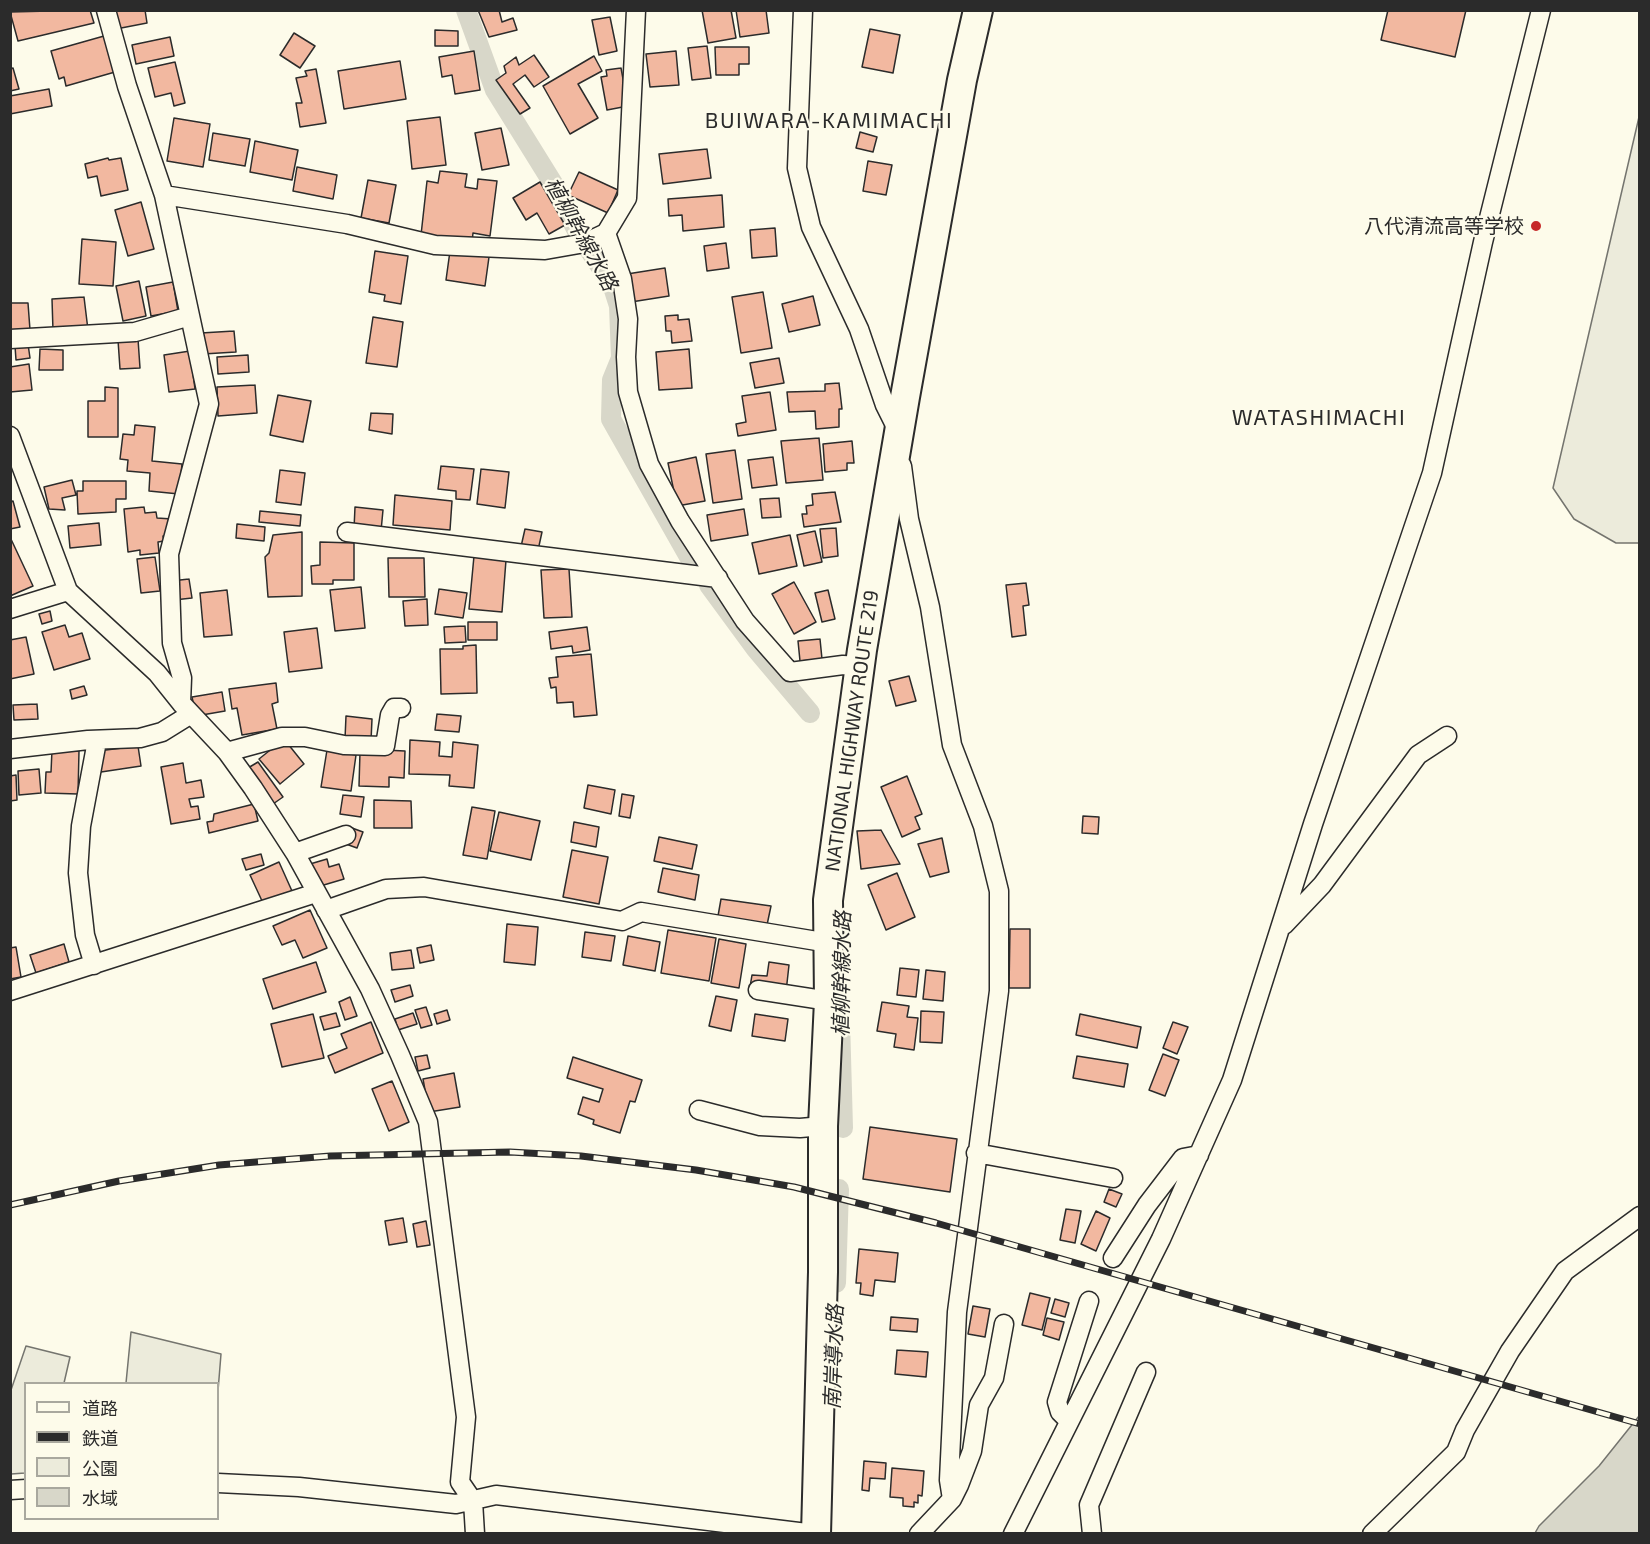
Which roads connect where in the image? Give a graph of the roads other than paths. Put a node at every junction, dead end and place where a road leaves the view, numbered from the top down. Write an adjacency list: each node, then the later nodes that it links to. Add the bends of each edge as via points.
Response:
1 (106, 10): 6 (street)
2 (636, 10): 7 (street, via 627,198)
3 (803, 10): 10 (street, via 797,168 811,227 859,329 885,405)
4 (978, 10): 10 (highway, NATIONAL HIGHWAY ROUTE 219, via 962,80)
5 (1541, 10): 27 (street, via 1483,242 1432,473)
6 (164, 195): 7 (street, via 347,224 435,245 545,250 585,243); 8 (street)
7 (606, 233): 13 (street, via 622,279 628,319 628,392 649,464)
8 (190, 316): 9 (street, via 135,332); 17 (street, via 209,404 169,554 172,643)
9 (10, 339)
10 (900, 435): 16 (highway, NATIONAL HIGHWAY ROUTE 219); 35 (street, via 904,490 930,607 952,745 983,826 999,891 999,991)
11 (10, 436): 14 (street)
12 (347, 532): 13 (street)
13 (718, 578): 16 (street, via 745,621 790,672)
14 (68, 591): 15 (street); 17 (street, via 157,673)
15 (10, 609)
16 (860, 666): 28 (highway, NATIONAL HIGHWAY ROUTE 219, via 828,900)
17 (186, 708): 20 (street, via 162,732); 22 (street)
18 (401, 708): 22 (street, via 394,708 390,715 385,746 282,737)
19 (1448, 736): 27 (street, via 1418,755 1322,885)
20 (97, 741): 21 (street); 29 (street, via 81,826 78,873 85,935)
21 (10, 749)
22 (227, 752): 24 (street)
23 (346, 835): 24 (street)
24 (295, 854): 25 (street)
25 (316, 893): 26 (street); 29 (street)
26 (326, 910): 28 (street, via 386,889 424,887 622,921 641,912); 46 (street, via 370,989 428,1122 466,1417 460,1482)
27 (1280, 928): 36 (street, via 1232,1080)
28 (829, 943): 32 (highway, NATIONAL HIGHWAY ROUTE 219)
29 (94, 965): 31 (street)
30 (758, 990): 32 (street)
31 (10, 991)
32 (829, 1001): 34 (highway, NATIONAL HIGHWAY ROUTE 219)
33 (699, 1110): 34 (street, via 760,1126)
34 (823, 1126): 48 (highway, NATIONAL HIGHWAY ROUTE 219)
35 (976, 1153): 37 (street); 45 (street, via 957,1312 949,1480)
36 (1199, 1155): 39 (street, via 1183,1158); 43 (street)
37 (1113, 1178)
38 (1640, 1216): 52 (street, via 1565,1271 1510,1351 1456,1452)
39 (1113, 1258)
40 (1089, 1301): 43 (street, via 1057,1402 1060,1412)
41 (1004, 1324): 45 (street, via 994,1378 979,1405 972,1451)
42 (1146, 1372): 51 (street, via 1089,1505)
43 (1070, 1421): 50 (street)
44 (219, 1483): 46 (street, via 299,1487 456,1504)
45 (952, 1499): 49 (street)
46 (472, 1502): 47 (street); 48 (street, via 496,1495)
47 (475, 1533)
48 (816, 1533)
49 (919, 1533)
50 (1013, 1533)
51 (1092, 1533)
52 (1372, 1533)

